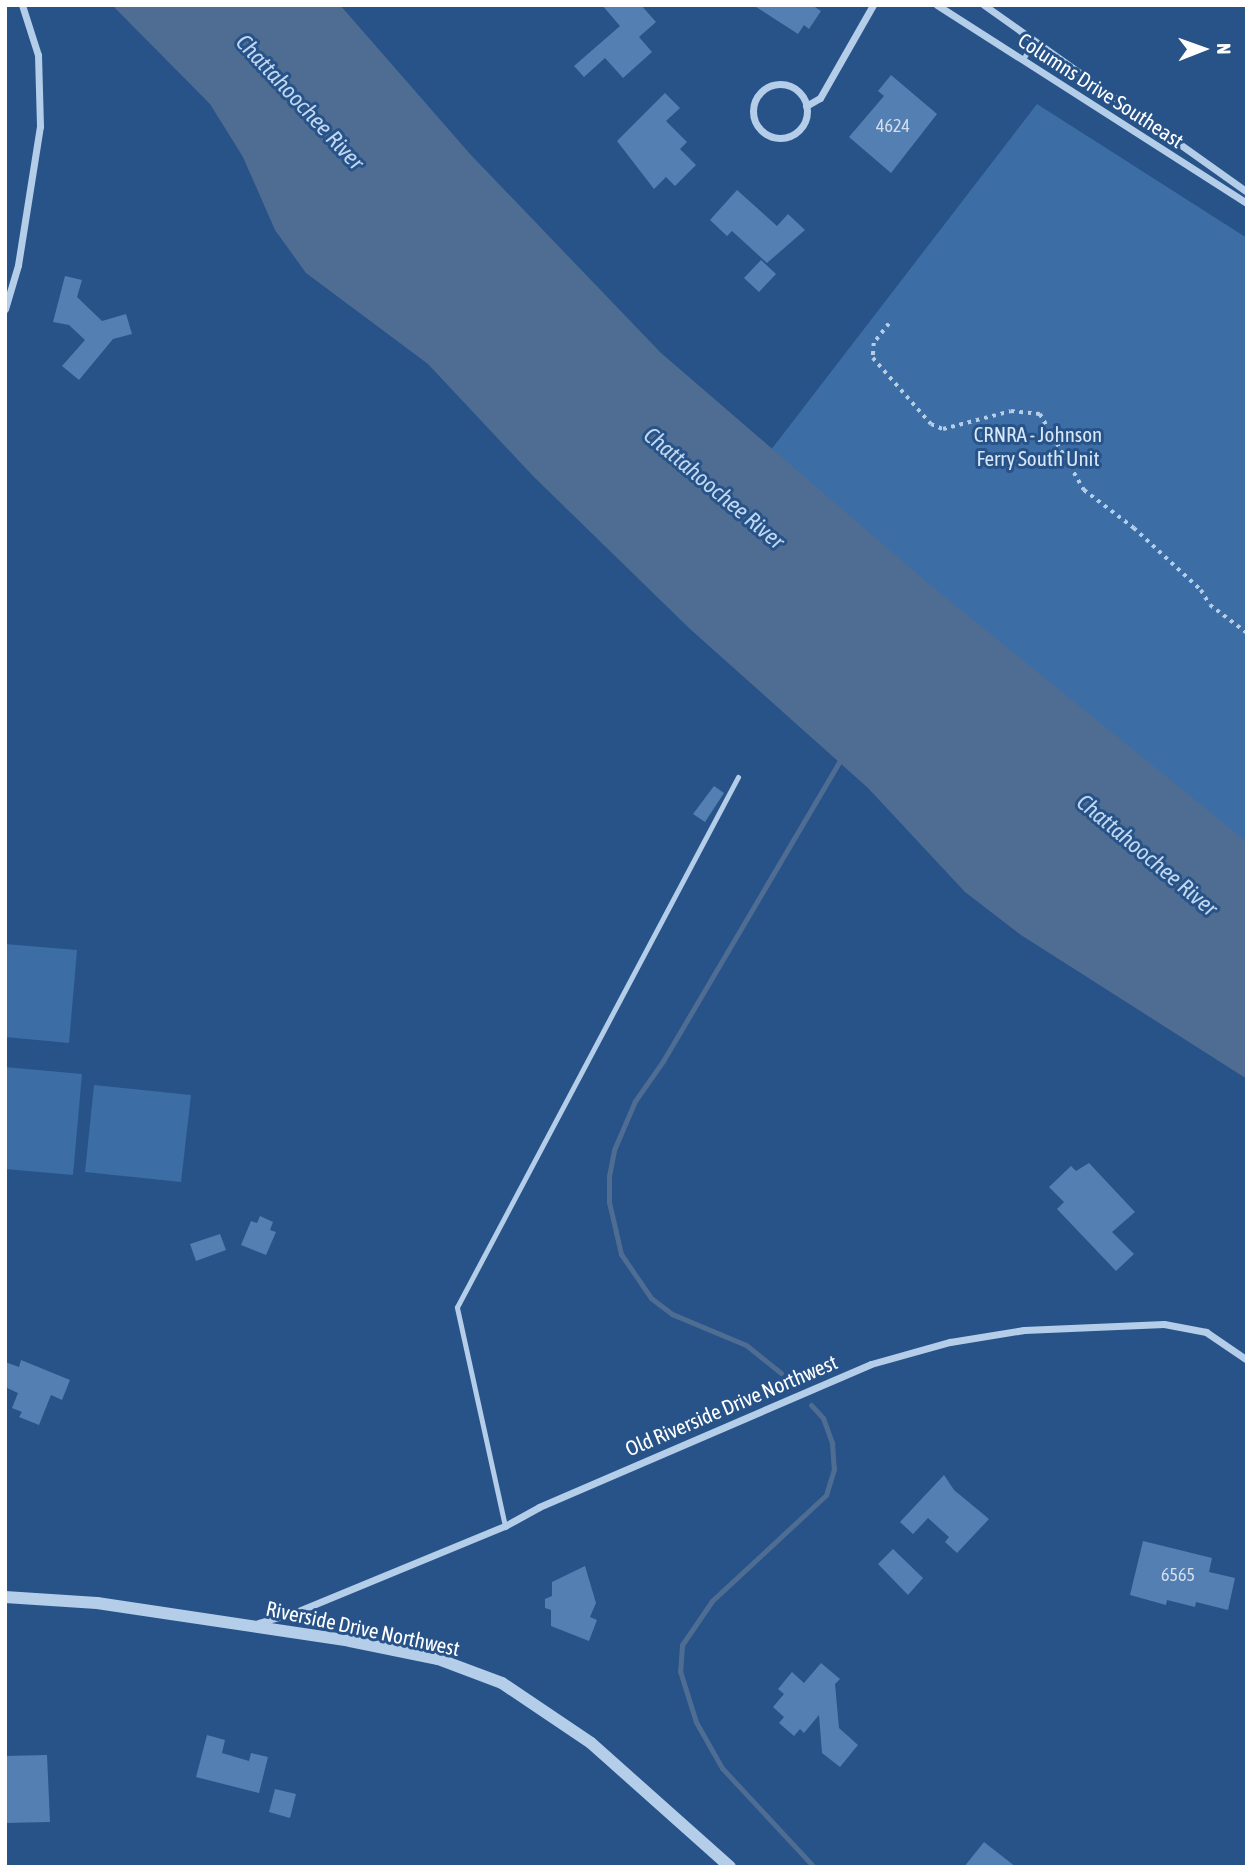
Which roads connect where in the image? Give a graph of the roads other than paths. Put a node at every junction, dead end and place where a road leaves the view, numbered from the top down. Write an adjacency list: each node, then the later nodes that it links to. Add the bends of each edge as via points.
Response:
1 (22, 5): 10 (street, via 38,55 40,126 18,265)
2 (873, 5): 7 (street, via 820,98)
3 (937, 5): 6 (street, Columns Drive Southeast)
4 (984, 5): 5 (street, Columns Drive Southeast)
5 (1035, 40): 6 (lane); 8 (street, Columns Drive Southeast)
6 (1023, 59): 9 (street, Columns Drive Southeast)
7 (806, 106): 7 (street, via 801,94 778,84 756,97 755,123 775,138 788,137 806,119)
8 (1247, 192)
9 (1247, 203)
10 (5, 309)
11 (738, 778): 13 (lane, via 457,1307)
12 (1247, 1360): 13 (street, Old Riverside Drive Northwest, via 1206,1332 1164,1324 1024,1330 950,1342 871,1364 539,1507)
13 (505, 1526): 15 (street, Old Riverside Drive Northwest, via 296,1612)
14 (5, 1597): 15 (street, Riverside Drive Northwest, via 74,1600)
15 (244, 1624): 16 (street, Riverside Drive Northwest, via 438,1659 502,1683 591,1743)
16 (730, 1867)

